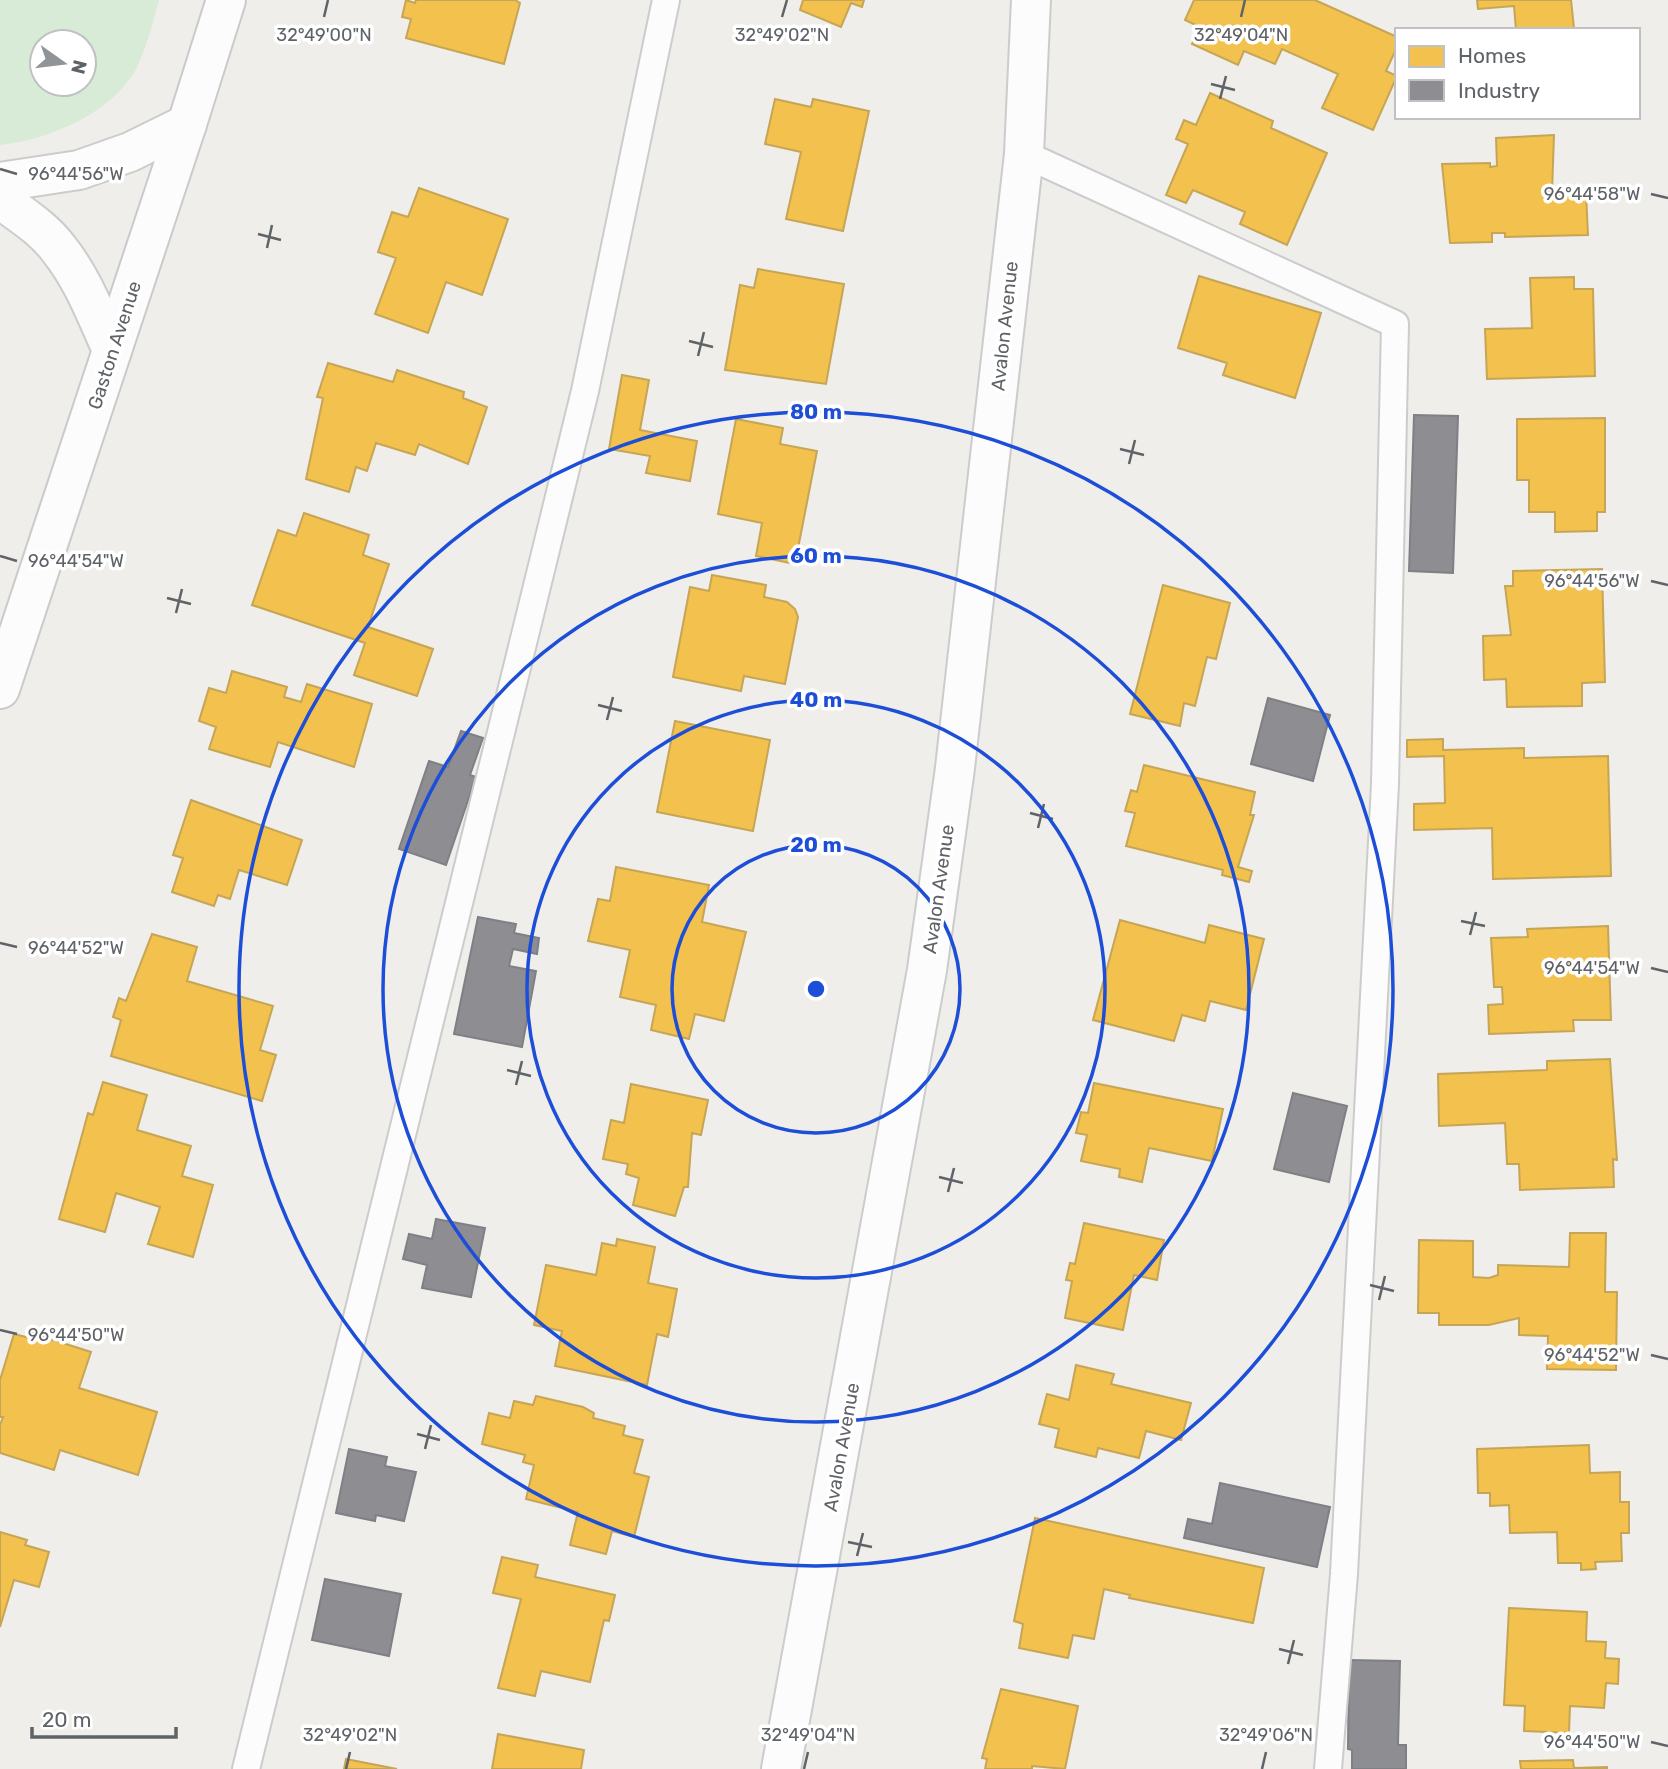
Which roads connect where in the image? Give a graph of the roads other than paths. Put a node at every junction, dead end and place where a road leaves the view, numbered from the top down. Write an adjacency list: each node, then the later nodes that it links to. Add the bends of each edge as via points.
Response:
1 (226, 0): 4 (street, Gaston Avenue)
2 (666, 0): 10 (lane, via 585,391)
3 (1031, 0): 5 (street, Avalon Avenue)
4 (187, 124): 6 (street, via 79,170); 8 (street, Gaston Avenue)
5 (1024, 154): 11 (street, Avalon Avenue, via 928,970); 12 (lane, via 1395,324 1385,784 1344,1574)
6 (0, 182)
7 (0, 199): 8 (street, via 58,247 83,286)
8 (112, 350): 9 (street, Gaston Avenue)
9 (0, 689)
10 (246, 1769)
11 (782, 1769)
12 (1328, 1769)

